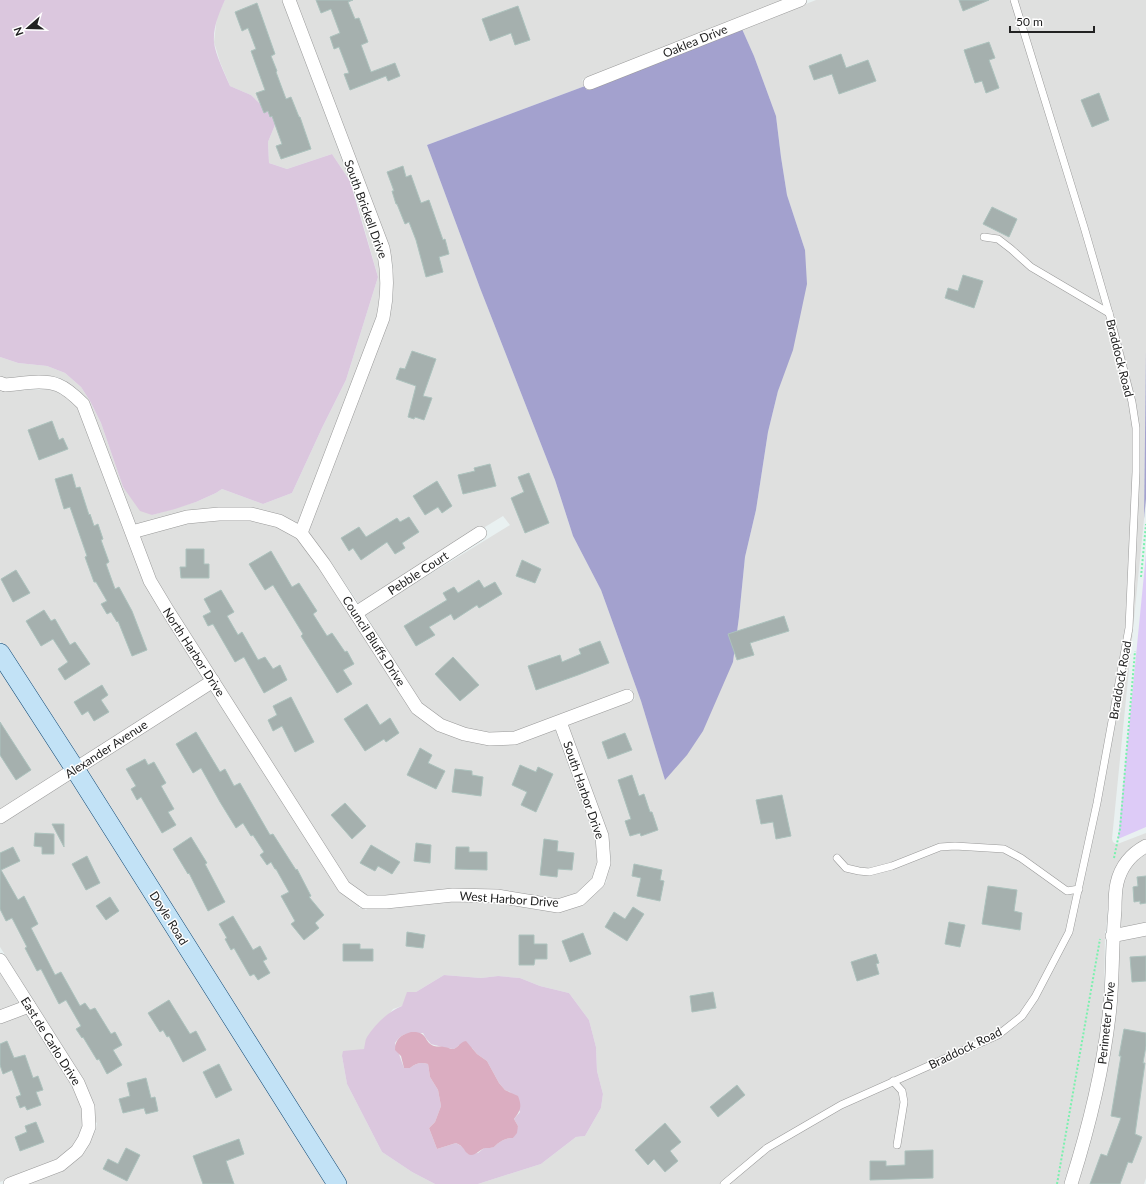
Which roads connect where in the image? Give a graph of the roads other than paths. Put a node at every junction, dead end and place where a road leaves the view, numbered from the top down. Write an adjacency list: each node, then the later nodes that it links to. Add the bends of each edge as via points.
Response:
1 (289, 0): 9 (street, South Brickell Drive, via 383,248 387,267 387,297 383,318)
2 (800, 0): 4 (street, Oaklea Drive)
3 (1014, 0): 6 (lane, Braddock Road)
4 (590, 83)
5 (984, 237): 6 (lane, via 998,239 1031,268)
6 (1109, 313): 21 (lane, Braddock Road, via 1132,402 1136,428 1129,628)
7 (0, 383): 8 (street, North Harbor Drive, via 58,385 83,404)
8 (132, 532): 9 (street, Council Bluffs Drive, via 187,517 251,514 279,521); 13 (street, North Harbor Drive, via 150,581)
9 (301, 533): 11 (street, Council Bluffs Drive)
10 (480, 533): 11 (street, Pebble Court)
11 (356, 613): 15 (street, Council Bluffs Drive, via 417,708 440,725 464,734 489,739 515,738)
12 (0, 653): 16 (main road, Doyle Road)
13 (213, 681): 16 (street, Alexander Avenue); 22 (street, North Harbor Drive, via 344,887)
14 (627, 696): 15 (street, Council Bluffs Drive)
15 (560, 722): 20 (street, South Harbor Drive, via 602,836 604,864)
16 (75, 769): 17 (street, Alexander Avenue); 31 (main road, Doyle Road)
17 (0, 818)
18 (1146, 846): 24 (street, Perimeter Drive, via 1131,856 1123,867 1116,883)
19 (837, 858): 21 (lane, via 846,868 869,872 940,847 1004,849 1067,891)
20 (598, 882): 22 (street, West Harbor Drive, via 580,899 558,906 490,896 453,895)
21 (1079, 889): 28 (lane, Braddock Road, via 1070,932 1022,1016 998,1035)
22 (366, 902)
23 (1146, 929): 24 (street)
24 (1107, 934): 33 (street, Perimeter Drive, via 1110,1006 1100,1074)
25 (0, 960): 26 (street, East de Carlo Drive)
26 (29, 1006): 27 (street); 30 (street, East de Carlo Drive, via 78,1083 88,1108 89,1127 77,1151 60,1165)
27 (0, 1017)
28 (893, 1082): 29 (lane, via 902,1091 904,1102); 32 (lane, Braddock Road, via 841,1105 767,1148)
29 (897, 1145)
30 (10, 1184)
31 (337, 1184)
32 (724, 1184)
33 (1071, 1184)

